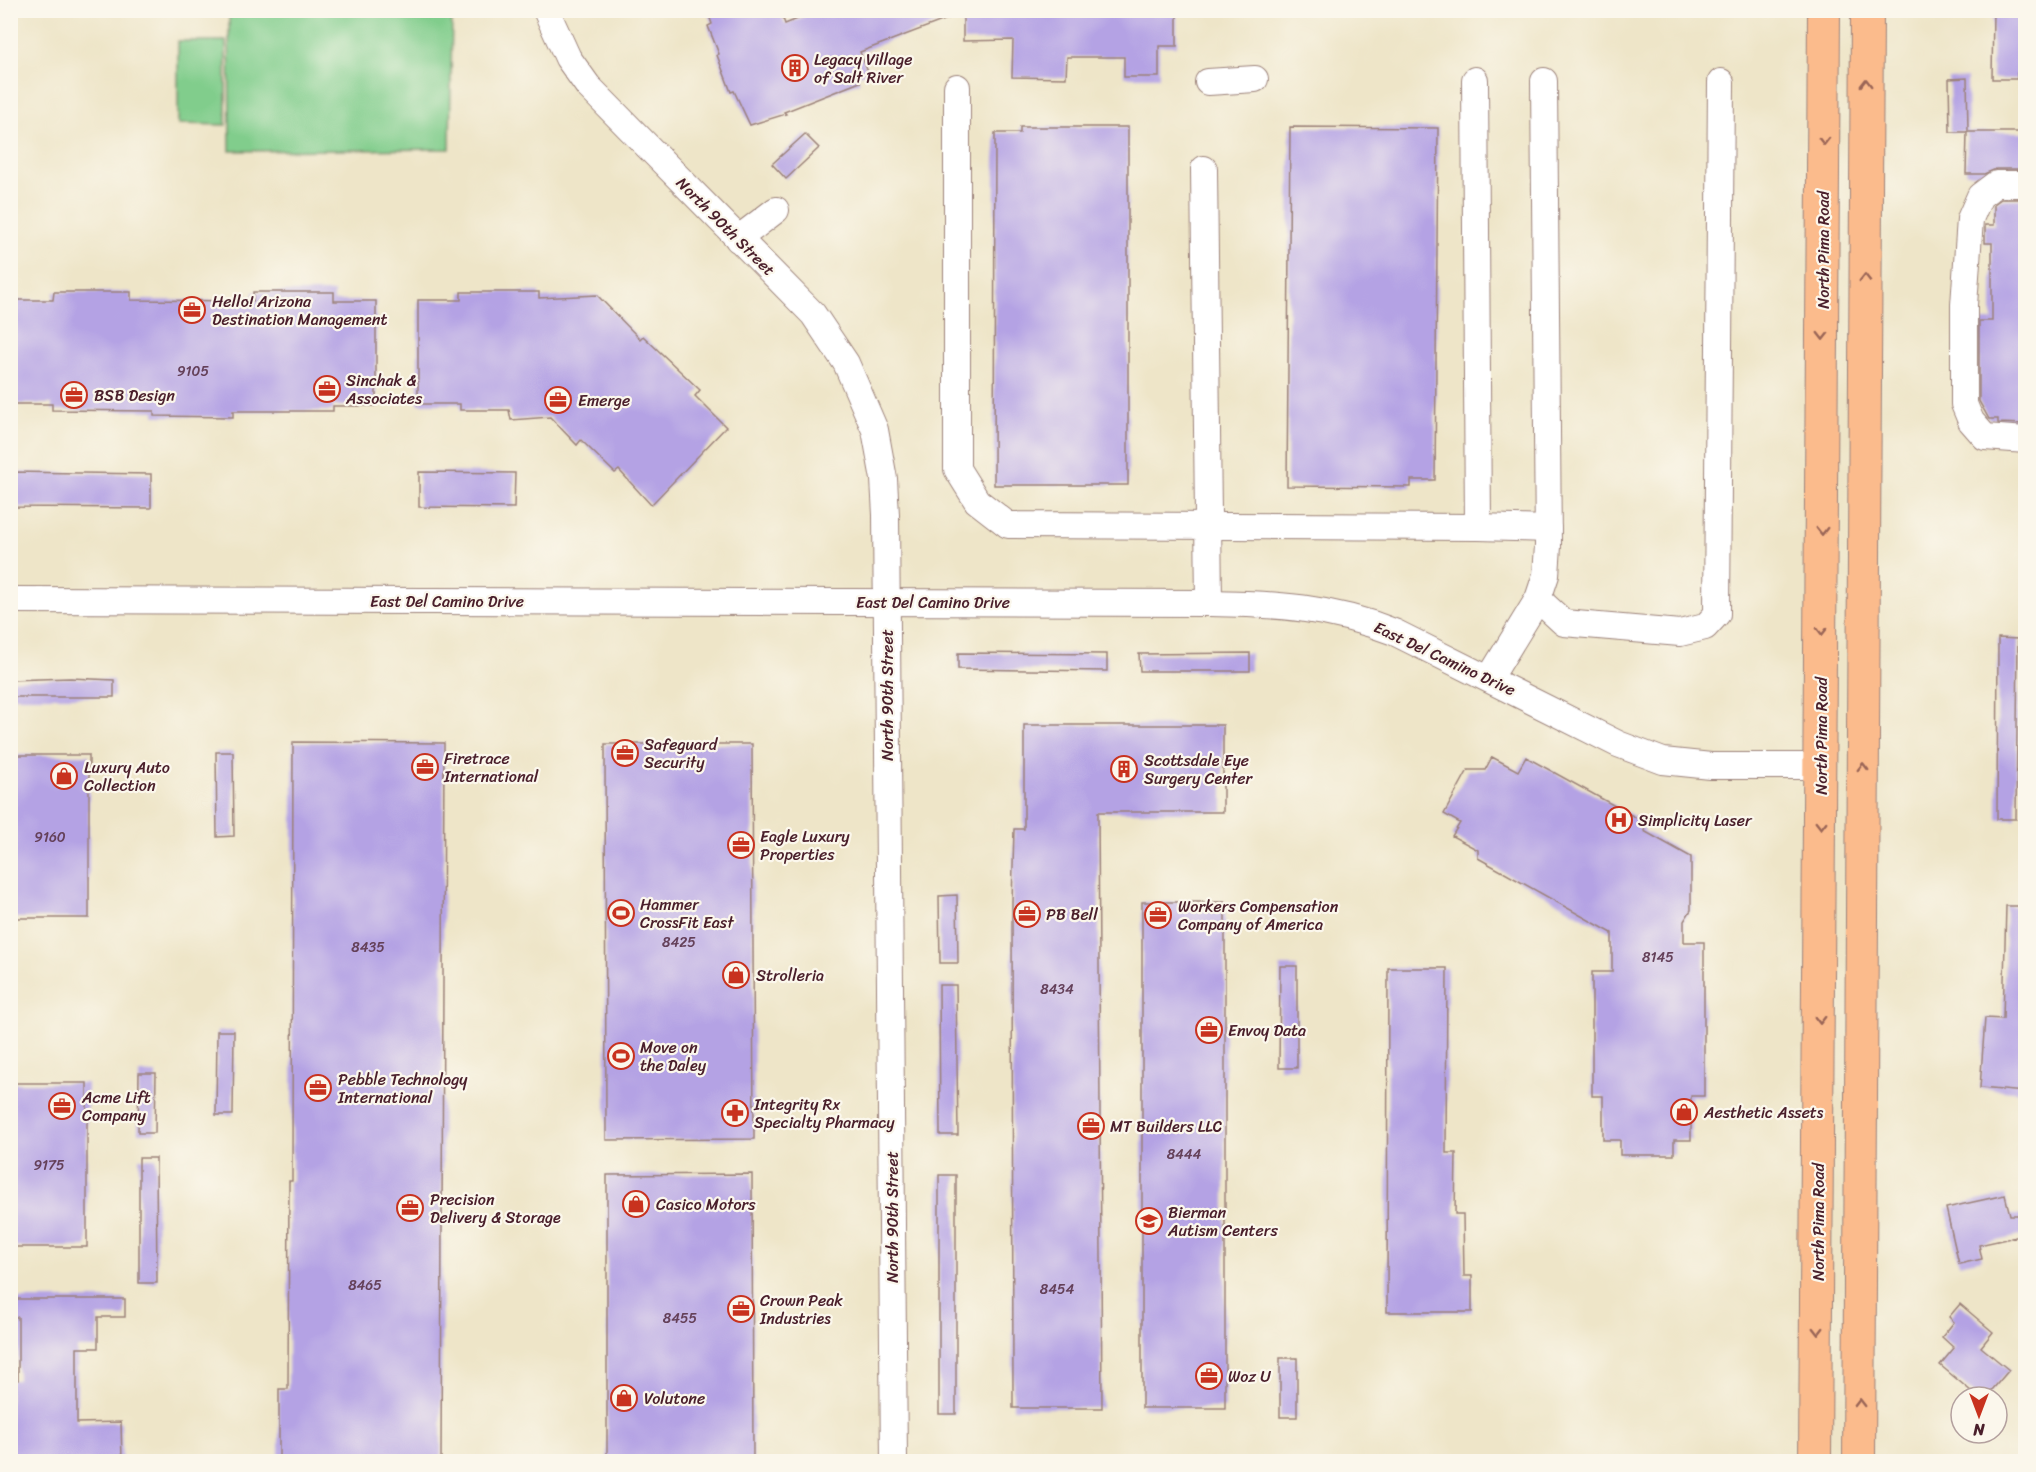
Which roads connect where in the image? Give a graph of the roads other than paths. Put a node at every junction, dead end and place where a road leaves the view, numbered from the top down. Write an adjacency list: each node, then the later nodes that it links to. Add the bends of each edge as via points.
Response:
1 (1824, 10): 24 (main road, North Pima Road, one-way to 24)
2 (1867, 10): 14 (main road, one-way to 2)
3 (548, 11): 13 (street, North 90th Street, via 568,58 588,86)
4 (1256, 79): 7 (street)
5 (1475, 80): 17 (street)
6 (1544, 81): 18 (street)
7 (1208, 82)
8 (1721, 82): 19 (street, via 1717,614 1705,627 1680,633 1564,623)
9 (957, 87): 16 (street, via 957,469 977,501 1008,525)
10 (1204, 169): 16 (street)
11 (2025, 184): 15 (street, via 1996,184 1980,196 1970,219 1964,305 1964,404 1971,421 1985,436)
12 (776, 210): 13 (street)
13 (738, 239): 21 (street, North 90th Street, via 813,314 858,385 875,430 884,479)
14 (1865, 318): 24 (main road, via 1846,404 1844,711); 25 (main road, one-way to 14)
15 (2025, 440)
16 (1209, 526): 17 (street); 22 (street)
17 (1478, 527): 18 (street)
18 (1548, 529): 19 (street, via 1546,575)
19 (1538, 599): 23 (street)
20 (10, 600): 21 (street, East Del Camino Drive)
21 (886, 602): 22 (street, East Del Camino Drive); 26 (street, North 90th Street)
22 (1209, 603): 23 (street, East Del Camino Drive, via 1301,606 1363,620)
23 (1489, 678): 24 (street, East Del Camino Drive, via 1618,744 1663,761 1711,766)
24 (1821, 766): 25 (main road, via 1836,780 1844,807 1844,1095); 27 (main road, North Pima Road, one-way to 27)
25 (1860, 1178): 28 (main road, one-way to 25)
26 (894, 1461)
27 (1815, 1461)
28 (1860, 1461)

